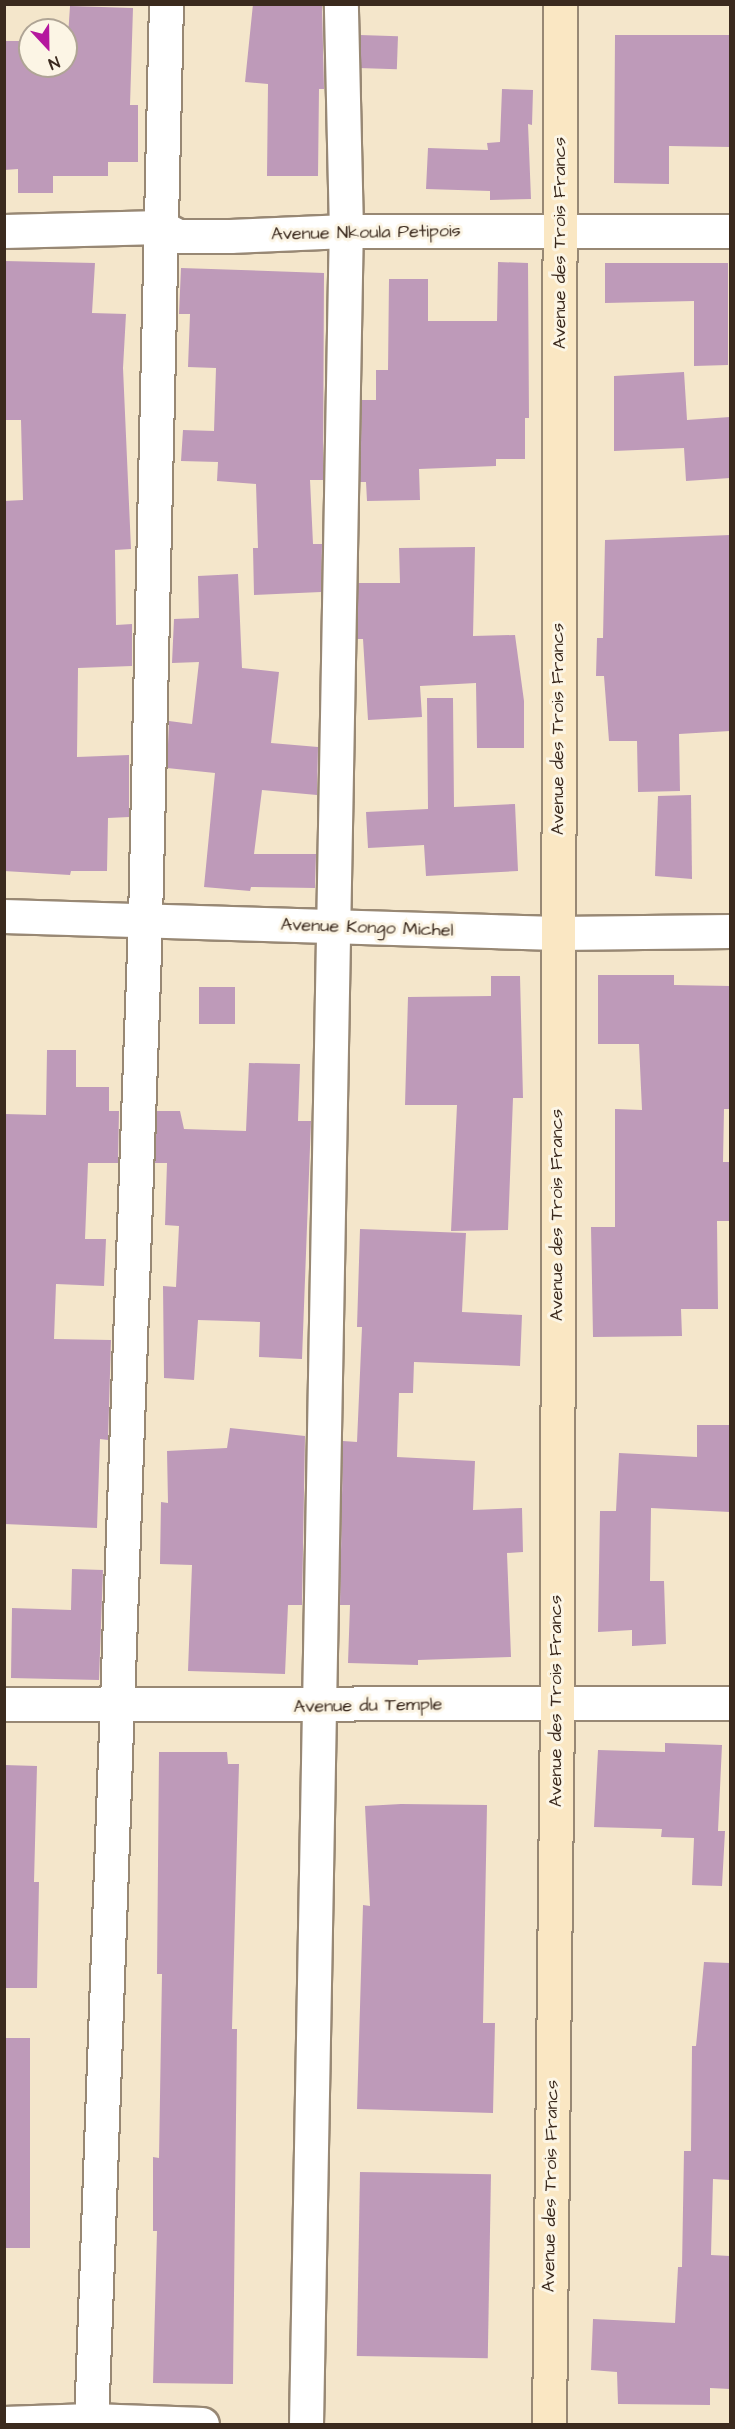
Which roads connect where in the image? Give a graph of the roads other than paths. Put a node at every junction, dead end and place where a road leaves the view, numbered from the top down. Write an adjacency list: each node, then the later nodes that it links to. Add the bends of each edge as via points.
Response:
1 (166, 4): 4 (street)
2 (341, 4): 7 (street)
3 (560, 4): 5 (street, Avenue des Trois Francs)
4 (161, 227): 6 (street, Avenue Nkoula Petipois); 7 (street, Avenue Nkoula Petipois, via 178,236); 10 (street)
5 (560, 230): 7 (street, Avenue Nkoula Petipois); 8 (street, Avenue Nkoula Petipois); 13 (street, Avenue des Trois Francs)
6 (4, 231)
7 (346, 231): 11 (street)
8 (730, 231)
9 (4, 916): 10 (street, Avenue Kongo Michel)
10 (145, 920): 11 (street, Avenue Kongo Michel); 17 (street)
11 (332, 928): 13 (street, Avenue Kongo Michel); 18 (street)
12 (730, 931): 13 (street, Avenue Kongo Michel)
13 (557, 933): 14 (street, Avenue des Trois Francs)
14 (557, 1703): 15 (street, Avenue du Temple); 18 (street, Avenue du Temple); 23 (street, Avenue des Trois Francs)
15 (730, 1703)
16 (4, 1704): 17 (street, Avenue du Temple)
17 (119, 1706): 18 (street, Avenue du Temple); 19 (street)
18 (317, 1707): 22 (street)
19 (91, 2422): 20 (street); 21 (street)
20 (4, 2423)
21 (202, 2424)
22 (306, 2424)
23 (549, 2424)

